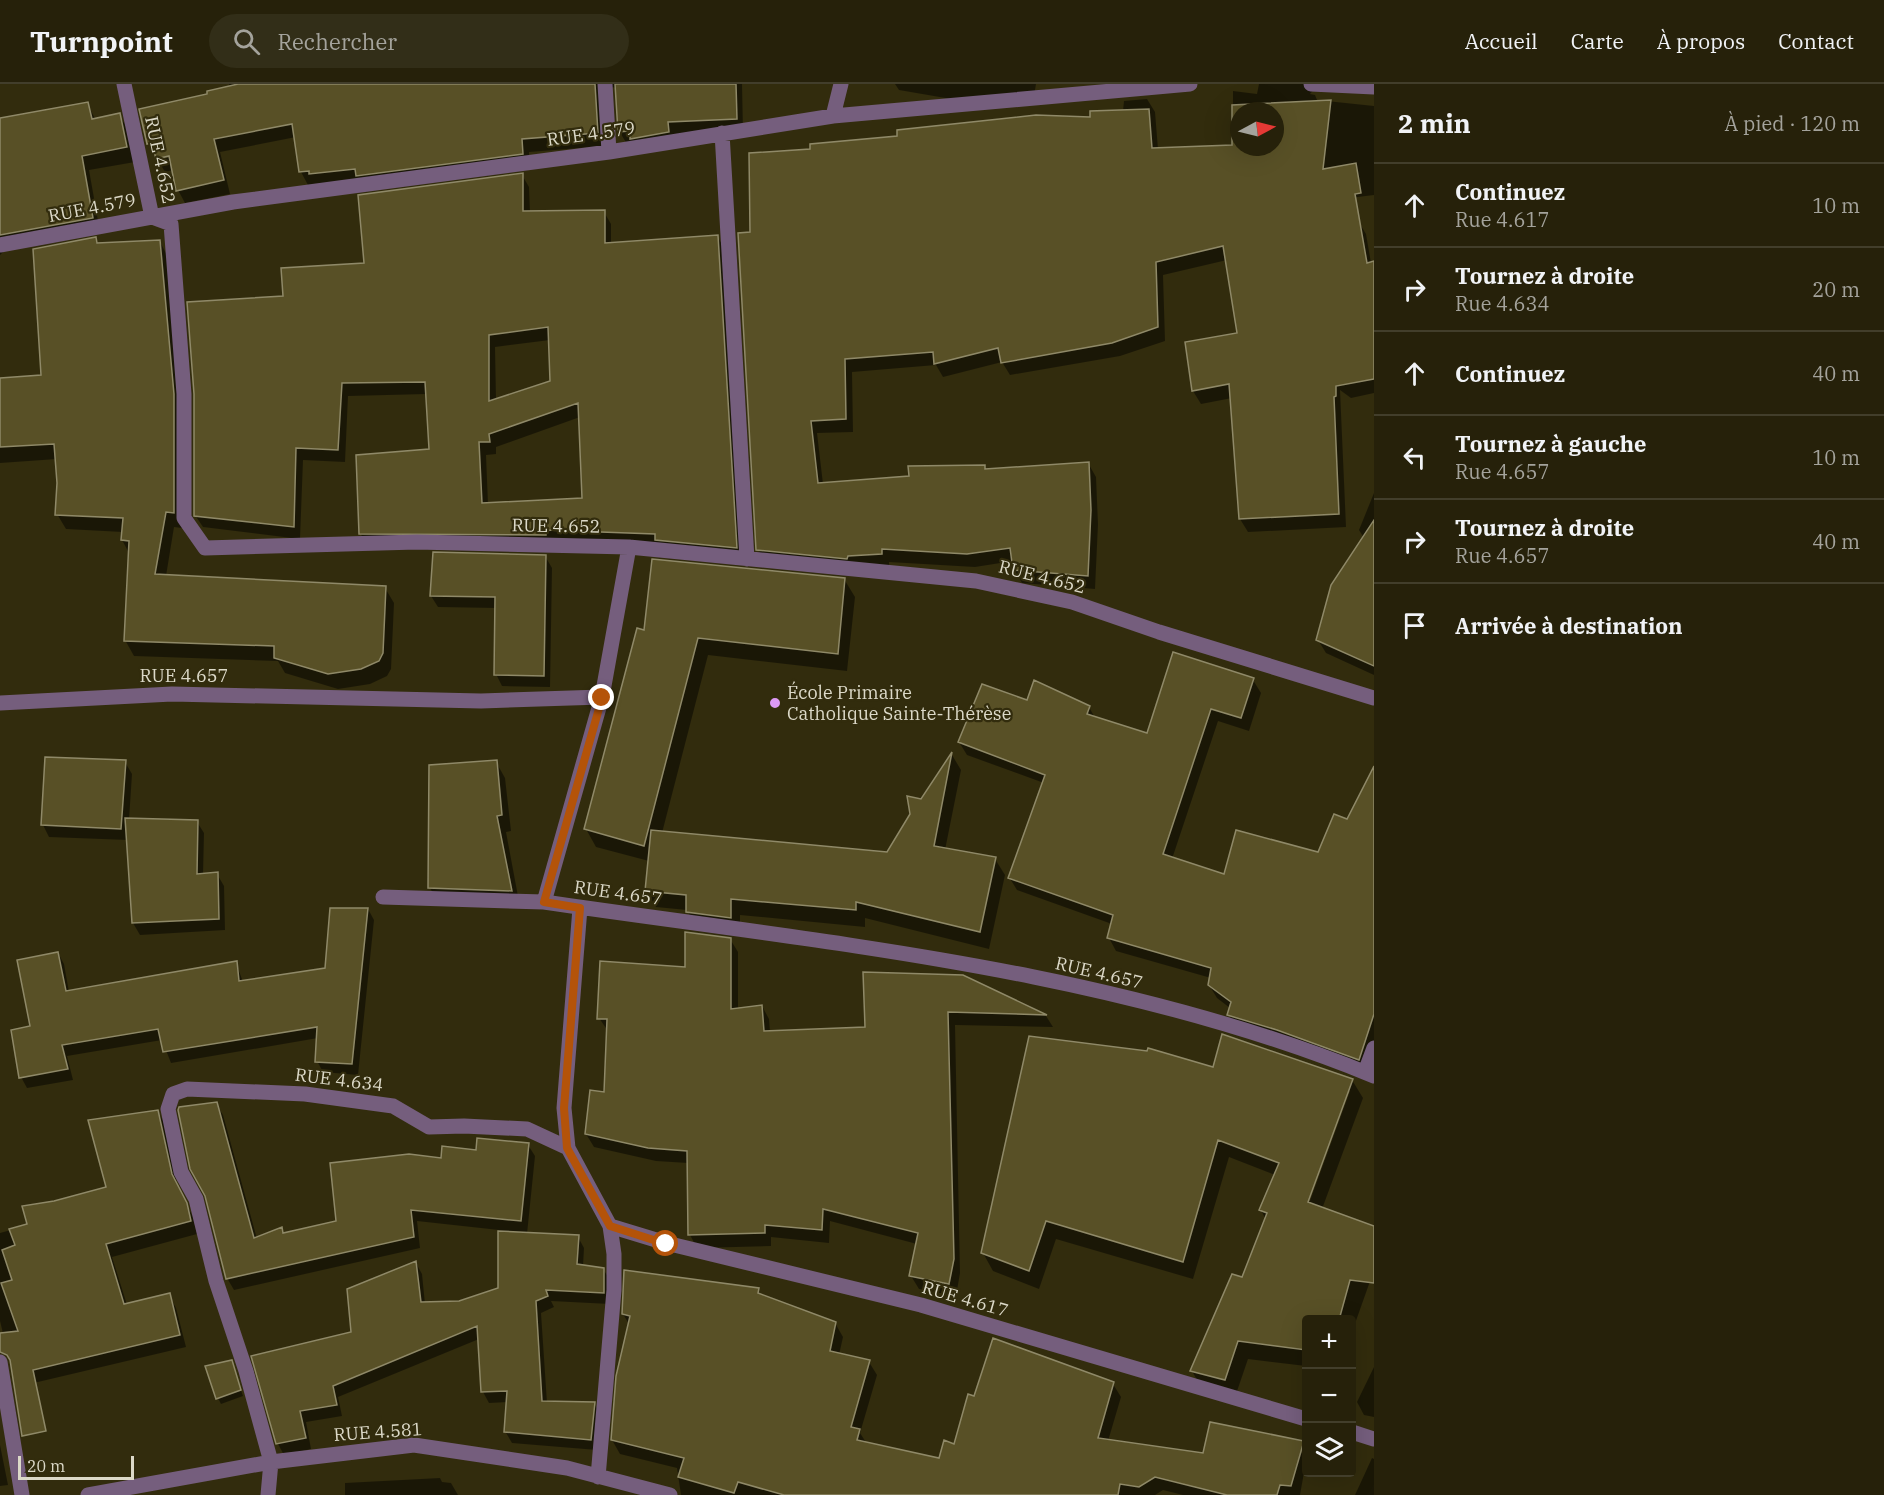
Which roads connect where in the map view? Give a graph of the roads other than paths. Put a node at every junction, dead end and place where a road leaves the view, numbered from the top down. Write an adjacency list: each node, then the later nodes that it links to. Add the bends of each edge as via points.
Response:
1 (124, 84): 10 (street, RUE 4.652)
2 (605, 84): 9 (street)
3 (841, 84): 7 (street)
4 (1190, 84): 7 (street, RUE 4.579)
5 (1311, 84): 6 (street)
6 (1374, 87)
7 (833, 116): 8 (street, RUE 4.579)
8 (722, 133): 9 (street, RUE 4.579); 13 (street)
9 (609, 152): 10 (street, RUE 4.579, via 232,202)
10 (152, 217): 11 (street, RUE 4.579); 12 (street, RUE 4.652, via 171,224 184,394 184,518 205,548 417,542)
11 (0, 245)
12 (629, 547): 13 (street, RUE 4.652); 14 (street)
13 (747, 559): 15 (street, RUE 4.652, via 976,581 1072,602)
14 (602, 698): 16 (street, RUE 4.657, via 481,701 172,694); 18 (street, RUE 4.657)
15 (1374, 698)
16 (0, 703)
17 (383, 897): 18 (street)
18 (544, 902): 19 (street, RUE 4.657)
19 (580, 908): 21 (street, RUE 4.657, via 825,940 991,968 1137,1001 1273,1038); 22 (street, via 564,1108)
20 (1374, 1048): 21 (street)
21 (1369, 1074)
22 (567, 1148): 23 (street); 28 (street, RUE 4.634, via 527,1129 429,1127 393,1106 281,1093 187,1089 173,1094 168,1109 181,1172 196,1199 216,1281)
23 (610, 1226): 25 (street, RUE 4.617, via 666,1244 921,1305); 29 (street, via 614,1290)
24 (0, 1362): 30 (street)
25 (1302, 1418)
26 (1356, 1433): 27 (street)
27 (1374, 1439)
28 (271, 1462): 29 (street, RUE 4.581, via 414,1445 567,1468); 31 (street, RUE 4.581); 32 (street, RUE 4.634)
29 (598, 1477): 33 (street, RUE 4.581)
30 (22, 1495)
31 (88, 1495)
32 (268, 1495)
33 (670, 1495)

